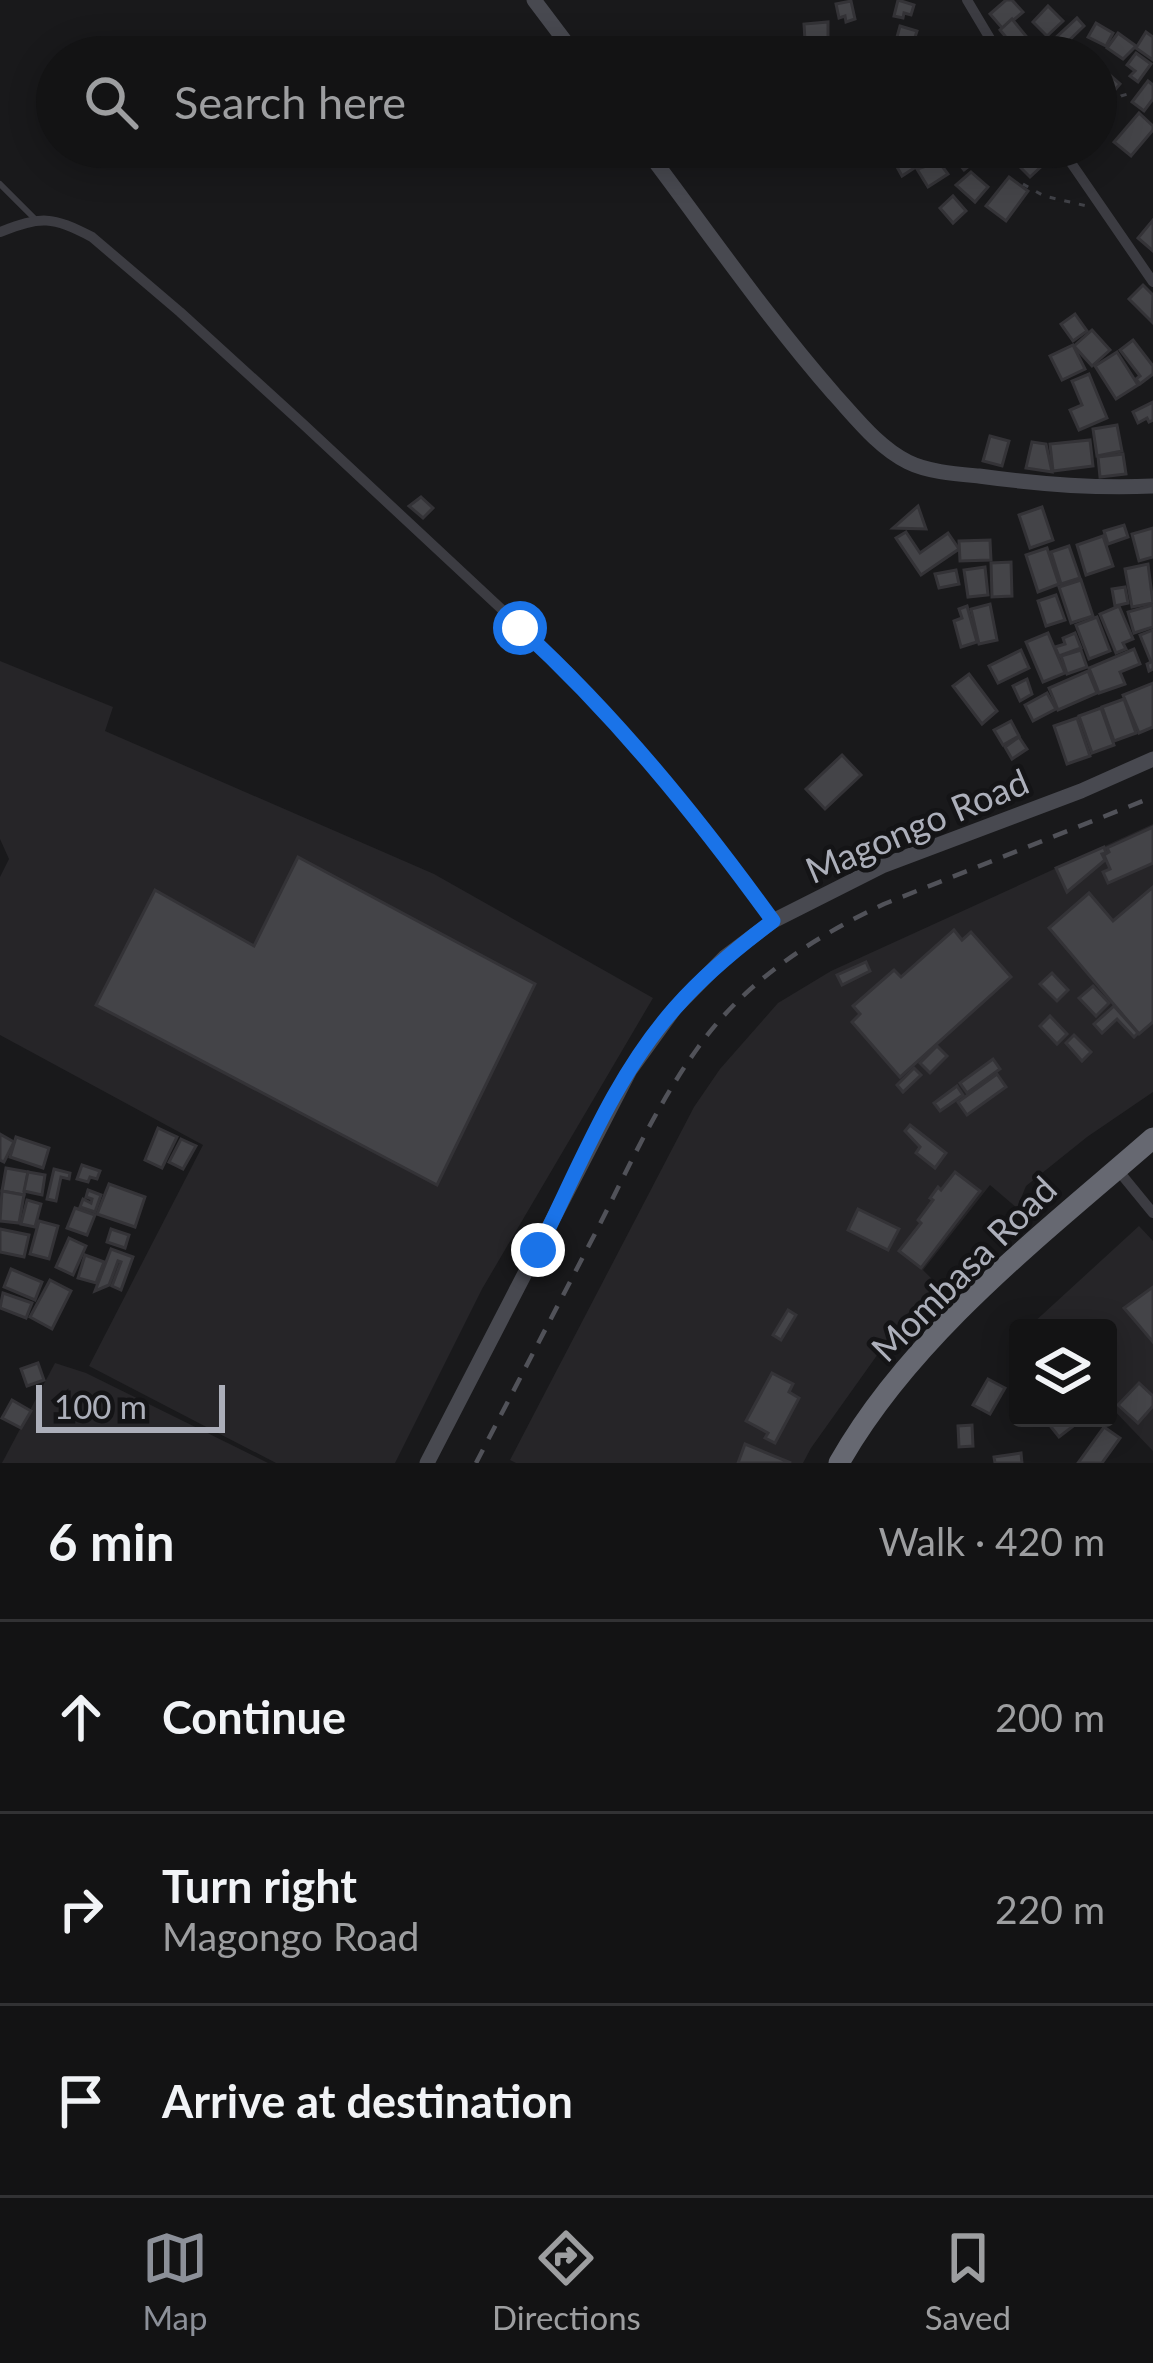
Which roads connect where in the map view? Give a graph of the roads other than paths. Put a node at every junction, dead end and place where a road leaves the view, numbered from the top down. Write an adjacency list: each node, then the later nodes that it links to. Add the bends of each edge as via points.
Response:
1 (534, 0): 3 (street)
2 (967, 0): 4 (street)
3 (561, 36)
4 (988, 36)
5 (659, 168): 11 (street, via 803,358 890,451 953,473)
6 (1076, 168): 10 (street)
7 (0, 184): 8 (lane)
8 (35, 219): 9 (street); 13 (street, via 92,237 569,672)
9 (0, 232)
10 (1153, 282)
11 (1153, 486)
12 (1153, 759): 13 (street, Magongo Road, via 883,866)
13 (773, 921): 17 (street, Magongo Road, via 675,1007 630,1070)
14 (1153, 1138): 15 (highway, Mombasa Road)
15 (1117, 1169): 16 (street); 18 (highway, Mombasa Road, via 909,1363)
16 (1153, 1213)
17 (427, 1463)
18 (839, 1463)

